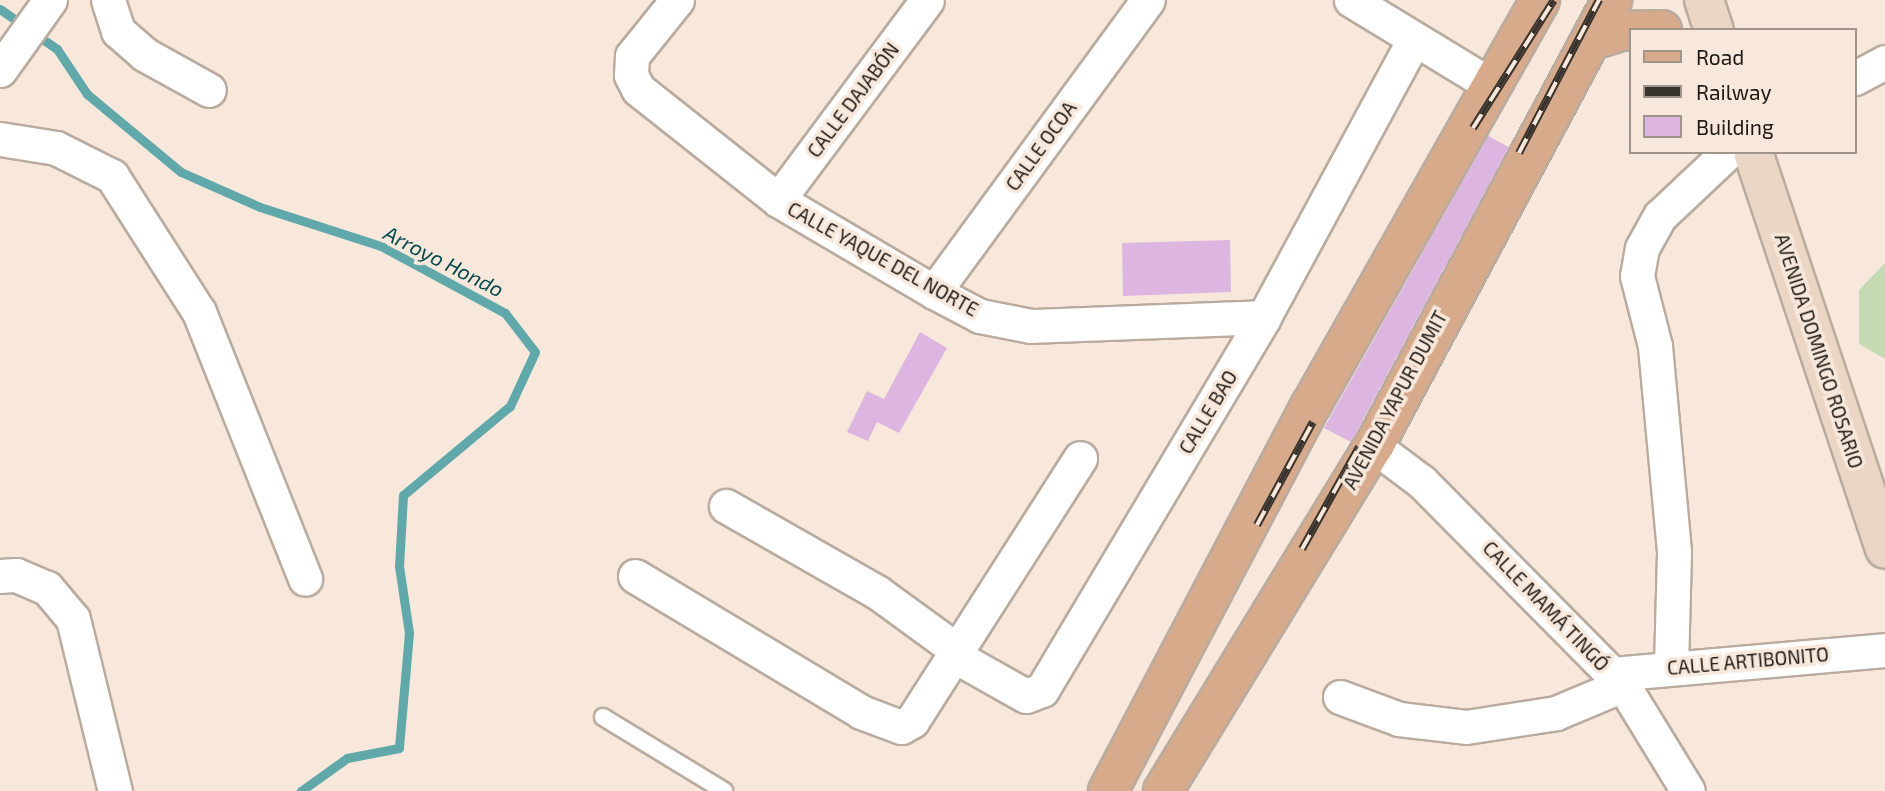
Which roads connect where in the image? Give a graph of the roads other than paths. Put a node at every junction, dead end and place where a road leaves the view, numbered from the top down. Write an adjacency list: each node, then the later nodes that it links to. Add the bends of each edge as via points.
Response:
1 (51, 0): 15 (street)
2 (108, 0): 18 (street, via 118,32 144,54)
3 (677, 0): 22 (street, CALLE YAQUE DEL NORTE, via 632,56 631,75 639,89)
4 (927, 0): 22 (street, CALLE DAJABÓN)
5 (1147, 0): 23 (street, CALLE OCOA)
6 (1352, 0): 13 (street)
7 (1540, 0): 17 (main road)
8 (1612, 0): 12 (main road, AVENIDA YAPUR DUMIT)
9 (1704, 0): 10 (main road)
10 (1713, 28)
11 (1630, 31): 12 (main road)
12 (1590, 41): 25 (main road, AVENIDA YAPUR DUMIT)
13 (1413, 42): 17 (street); 24 (street, CALLE BAO)
14 (1885, 62): 16 (street)
15 (0, 70)
16 (1857, 77)
17 (1492, 85): 40 (main road, via 1318,393)
18 (209, 90)
19 (0, 139): 31 (street, via 56,148 112,176 199,312)
20 (1726, 154): 34 (street, via 1661,216 1642,248 1637,276 1655,346 1674,551)
21 (1755, 154): 28 (main road, AVENIDA DOMINGO ROSARIO)
22 (778, 200): 23 (street, CALLE YAQUE DEL NORTE)
23 (934, 292): 24 (street, CALLE YAQUE DEL NORTE, via 980,316 1031,326)
24 (1264, 317): 33 (street, CALLE BAO, via 1042,690 1026,696)
25 (1374, 446): 35 (street, CALLE MAMÁ TINGÓ, via 1422,482); 41 (main road, AVENIDA YAPUR DUMIT)
26 (1080, 458): 33 (street)
27 (726, 506): 33 (street, CALLE BAO, via 877,592)
28 (1885, 549)
29 (0, 576): 38 (street, via 16,575 47,588 73,620)
30 (635, 576): 33 (street, via 892,725 912,721)
31 (305, 579)
32 (1885, 650): 34 (street, CALLE ARTIBONITO)
33 (956, 653)
34 (1671, 667): 35 (street, CALLE ARTIBONITO)
35 (1617, 680): 36 (street, CALLE ARTIBONITO, via 1556,713 1466,727 1399,719); 42 (street, CALLE MAMÁ TINGÓ)
36 (1340, 697)
37 (603, 717): 39 (lane)
38 (115, 791)
39 (724, 791)
40 (1108, 791)
41 (1163, 791)
42 (1688, 791)

